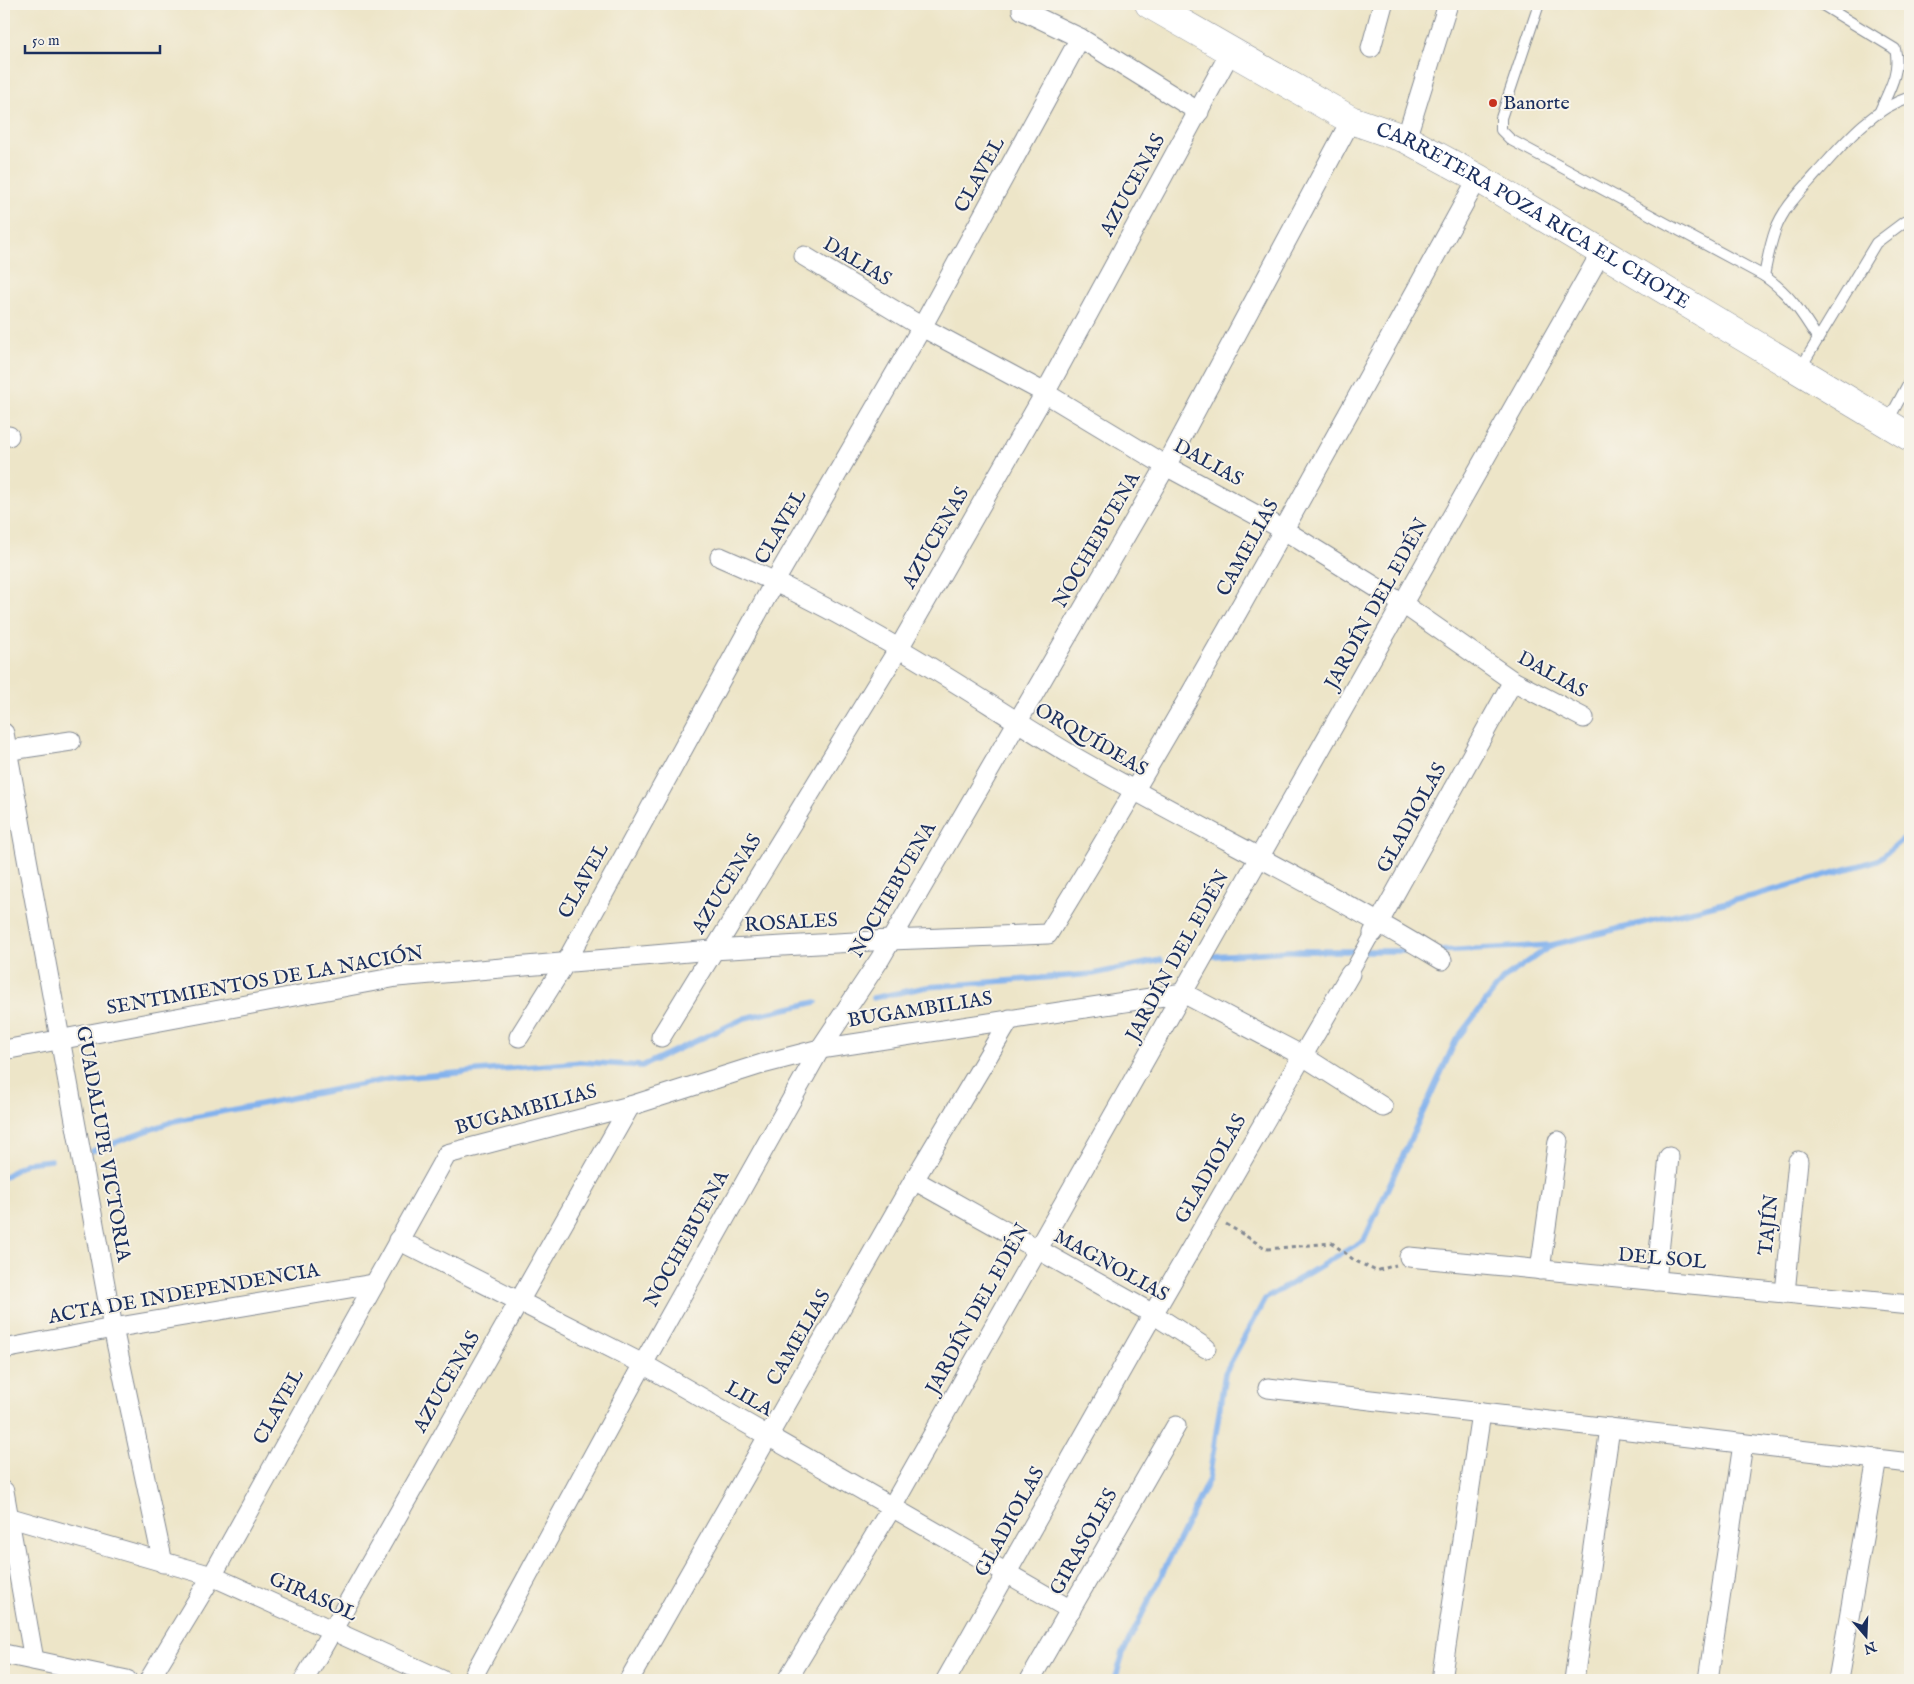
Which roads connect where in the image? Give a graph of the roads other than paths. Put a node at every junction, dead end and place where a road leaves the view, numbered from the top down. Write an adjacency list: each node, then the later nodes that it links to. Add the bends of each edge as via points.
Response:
1 (1149, 4): 9 (main road, CARRETERA POZA RICA EL CHOTE)
2 (1383, 4): 8 (street)
3 (1448, 4): 14 (street)
4 (1539, 4): 19 (lane, via 1501,118 1501,130 1511,140)
5 (1821, 4): 12 (lane, via 1895,49 1896,73)
6 (1022, 10): 7 (street)
7 (1080, 38): 11 (street); 20 (street, CLAVEL)
8 (1371, 48)
9 (1231, 51): 11 (street, AZUCENAS); 13 (main road, CARRETERA POZA RICA EL CHOTE)
10 (1910, 97): 12 (lane)
11 (1199, 112): 24 (street, AZUCENAS)
12 (1878, 113): 19 (lane, via 1858,128 1800,190 1775,231)
13 (1351, 120): 14 (main road, CARRETERA POZA RICA EL CHOTE); 27 (street, NOCHEBUENA)
14 (1406, 139): 15 (main road, CARRETERA POZA RICA EL CHOTE)
15 (1478, 178): 17 (main road, CARRETERA POZA RICA EL CHOTE); 28 (street, CAMELIAS)
16 (1910, 221): 21 (lane, via 1876,242)
17 (1602, 251): 22 (main road, CARRETERA POZA RICA EL CHOTE); 31 (street, JARDÍN DEL EDÉN)
18 (804, 256): 20 (street, DALIAS)
19 (1764, 276): 21 (lane, via 1782,289 1798,307)
20 (922, 327): 24 (street, DALIAS); 30 (street, CLAVEL)
21 (1818, 339): 22 (lane)
22 (1800, 370): 25 (main road, CARRETERA POZA RICA EL CHOTE)
23 (1910, 380): 25 (lane)
24 (1045, 393): 27 (street, DALIAS); 32 (street, AZUCENAS)
25 (1887, 423): 26 (main road, CARRETERA POZA RICA EL CHOTE)
26 (1910, 437)
27 (1166, 466): 28 (street, DALIAS); 35 (street, NOCHEBUENA)
28 (1284, 530): 31 (street, DALIAS); 38 (street, CAMELIAS)
29 (720, 557): 30 (street, ORQUÍDEAS)
30 (775, 581): 32 (street, ORQUÍDEAS); 45 (street, CLAVEL)
31 (1403, 604): 33 (street, DALIAS); 39 (street, JARDÍN DEL EDÉN)
32 (898, 648): 35 (street, ORQUÍDEAS); 43 (street, AZUCENAS)
33 (1514, 681): 34 (street, DALIAS); 40 (street, GLADIOLAS)
34 (1584, 718)
35 (1016, 723): 38 (street, ORQUÍDEAS); 42 (street, NOCHEBUENA)
36 (71, 741): 37 (street)
37 (5, 745): 51 (street, GUADALUPE VICTORIA)
38 (1136, 792): 39 (street, ORQUÍDEAS); 41 (street, CAMELIAS)
39 (1259, 857): 40 (street, ORQUÍDEAS); 47 (street, JARDÍN DEL EDÉN)
40 (1377, 928): 44 (street, ORQUÍDEAS); 46 (street, GLADIOLAS)
41 (1048, 934): 42 (street, ROSALES)
42 (890, 940): 43 (street, ROSALES); 52 (street, NOCHEBUENA)
43 (712, 950): 45 (street, ROSALES); 50 (street, AZUCENAS)
44 (1442, 960)
45 (566, 962): 49 (street, CLAVEL); 51 (street, SENTIMIENTOS DE LA NACIÓN, via 397,977)
46 (1350, 974): 54 (street, GLADIOLAS)
47 (1183, 993): 48 (street, BUGAMBILIAS); 54 (street); 63 (street, JARDÍN DEL EDÉN)
48 (1010, 1019): 52 (street, BUGAMBILIAS); 61 (street, CAMELIAS)
49 (519, 1037)
50 (661, 1037)
51 (61, 1041): 53 (street, SENTIMIENTOS DE LA NACIÓN); 72 (street, GUADALUPE VICTORIA)
52 (820, 1049): 55 (street, BUGAMBILIAS); 75 (street, NOCHEBUENA)
53 (4, 1050)
54 (1303, 1056): 56 (street); 71 (street, GLADIOLAS)
55 (630, 1106): 58 (street, BUGAMBILIAS); 69 (street, AZUCENAS)
56 (1383, 1106)
57 (1558, 1141): 65 (street)
58 (447, 1154): 62 (street, CLAVEL)
59 (1669, 1157): 66 (street)
60 (1798, 1161): 68 (street, TAJÍN)
61 (914, 1180): 63 (street, MAGNOLIAS); 80 (street, CAMELIAS)
62 (398, 1240): 67 (street, CLAVEL); 69 (street, LILA)
63 (1037, 1251): 71 (street, MAGNOLIAS); 85 (street, JARDÍN DEL EDÉN)
64 (1410, 1257): 65 (street, DEL SOL)
65 (1540, 1270): 66 (street, DEL SOL)
66 (1656, 1281): 68 (street, DEL SOL)
67 (373, 1284): 72 (street, ACTA DE INDEPENDENCIA); 89 (street, CLAVEL)
68 (1785, 1293): 70 (street, DEL SOL)
69 (519, 1301): 75 (street, LILA); 91 (street, AZUCENAS)
70 (1910, 1305)
71 (1153, 1314): 73 (street, MAGNOLIAS); 88 (street, GLADIOLAS)
72 (113, 1328): 74 (street, ACTA DE INDEPENDENCIA); 87 (street, GUADALUPE VICTORIA)
73 (1206, 1348)
74 (4, 1349)
75 (643, 1364): 80 (street, LILA); 98 (street, NOCHEBUENA)
76 (1268, 1388): 77 (street)
77 (1481, 1413): 79 (street); 103 (street)
78 (1176, 1426): 90 (street, GIRASOLES)
79 (1610, 1428): 81 (street); 104 (street)
80 (769, 1436): 85 (street, LILA); 99 (street, CAMELIAS)
81 (1743, 1444): 82 (street); 105 (street)
82 (1877, 1460): 83 (street); 106 (street)
83 (1910, 1463)
84 (4, 1491): 86 (street)
85 (892, 1507): 88 (street, LILA); 100 (street, JARDÍN DEL EDÉN)
86 (6, 1517): 87 (street, GIRASOL); 93 (street)
87 (163, 1563): 89 (street, GIRASOL)
88 (1008, 1573): 90 (street, LILA); 101 (street, GLADIOLAS)
89 (212, 1576): 91 (street, GIRASOL); 95 (street, CLAVEL)
90 (1071, 1610): 102 (street, GIRASOLES)
91 (333, 1630): 96 (street, AZUCENAS); 97 (street, GIRASOL)
92 (4, 1654): 93 (street)
93 (34, 1660): 94 (street)
94 (127, 1680)
95 (149, 1680)
96 (304, 1680)
97 (442, 1680)
98 (471, 1680)
99 (629, 1680)
100 (787, 1680)
101 (946, 1680)
102 (1030, 1680)
103 (1441, 1680)
104 (1574, 1680)
105 (1708, 1680)
106 (1838, 1680)

